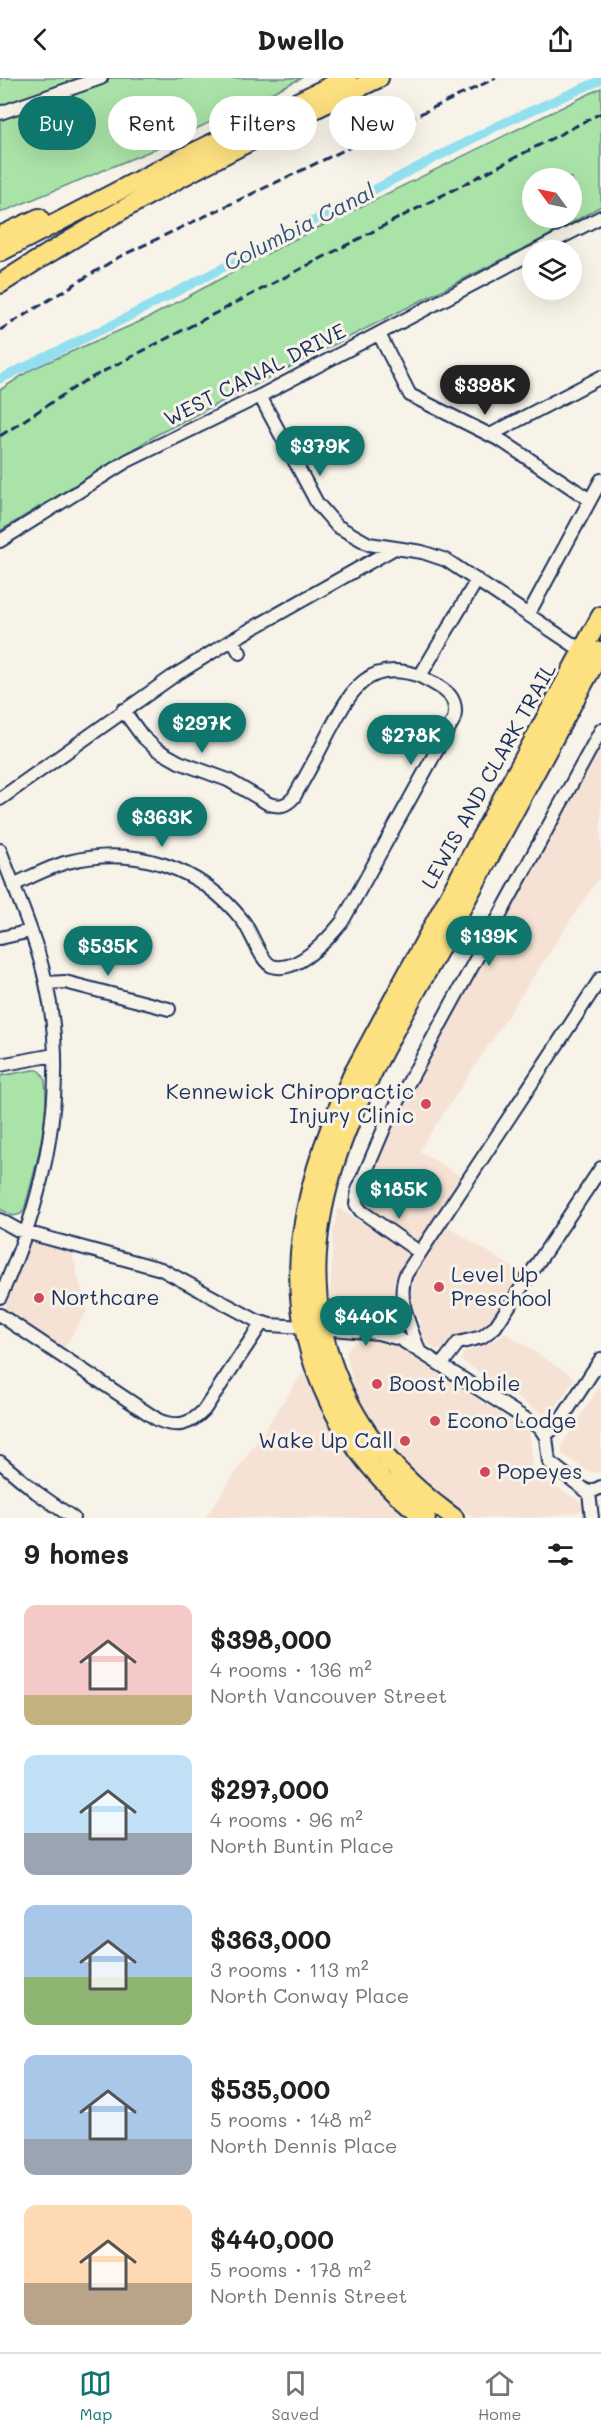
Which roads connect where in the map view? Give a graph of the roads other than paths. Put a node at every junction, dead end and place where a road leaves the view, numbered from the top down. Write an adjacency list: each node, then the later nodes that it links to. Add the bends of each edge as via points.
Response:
1 (101, 78): 4 (street)
2 (347, 78): 5 (highway)
3 (379, 78): 11 (highway, via 202,164)
4 (0, 113)
5 (176, 161): 7 (highway); 9 (highway)
6 (601, 217): 8 (street)
7 (0, 236)
8 (556, 240)
9 (0, 252)
10 (522, 258): 12 (street, WEST CANAL DRIVE)
11 (0, 284)
12 (379, 334): 14 (street, WEST CANAL DRIVE); 15 (street, via 410,395)
13 (601, 377): 15 (street)
14 (261, 396): 18 (street, WEST CANAL DRIVE, via 126,462); 19 (street, via 304,480 329,519 360,540)
15 (490, 435): 17 (street)
16 (601, 480): 17 (street)
17 (590, 500): 21 (street)
18 (0, 541)
19 (393, 549): 20 (street, via 436,556); 23 (street)
20 (477, 580): 21 (street); 26 (street)
21 (528, 615): 25 (street)
22 (601, 616): 25 (highway, LEWIS AND CLARK TRAIL)
23 (232, 639): 24 (street); 27 (street)
24 (240, 653)
25 (595, 656): 46 (highway, LEWIS AND CLARK TRAIL, via 356,1106 330,1178 318,1232)
26 (420, 676): 27 (street, via 386,671 359,683 294,797 282,806 269,804 228,780 167,756 142,736); 31 (street, via 453,697 453,719 342,922 305,957 285,967 274,967 264,960 244,922 221,896 195,877 159,862 124,856 86,858)
27 (123, 710): 29 (street)
28 (601, 730): 42 (street, via 386,1124 360,1184 357,1206)
29 (0, 799)
30 (0, 850): 31 (street)
31 (13, 885): 32 (street)
32 (31, 931): 33 (street); 35 (street)
33 (0, 938)
34 (601, 978): 42 (street)
35 (46, 983): 36 (street, via 65,982); 37 (street)
36 (170, 1009)
37 (54, 1055): 38 (street); 41 (street, via 54,1095 46,1157)
38 (0, 1065)
39 (601, 1168): 49 (street, via 495,1327 482,1337 458,1344)
40 (0, 1220): 41 (street)
41 (25, 1232): 43 (street); 45 (street, via 161,1269)
42 (419, 1252): 47 (street, via 402,1287)
43 (0, 1297)
44 (0, 1315): 45 (street, via 158,1420 173,1425 186,1424 204,1410)
45 (262, 1323): 46 (street)
46 (312, 1328): 47 (street, via 392,1336); 55 (highway, via 321,1385 342,1427 382,1479); 56 (highway, via 368,1436 410,1483)
47 (417, 1348): 49 (street)
48 (601, 1359): 50 (street, via 557,1426)
49 (442, 1364): 50 (street)
50 (545, 1434): 53 (street, via 551,1465)
51 (0, 1462): 54 (street)
52 (601, 1486): 53 (street)
53 (595, 1495): 57 (street)
54 (73, 1518)
55 (426, 1518)
56 (454, 1518)
57 (592, 1518)

